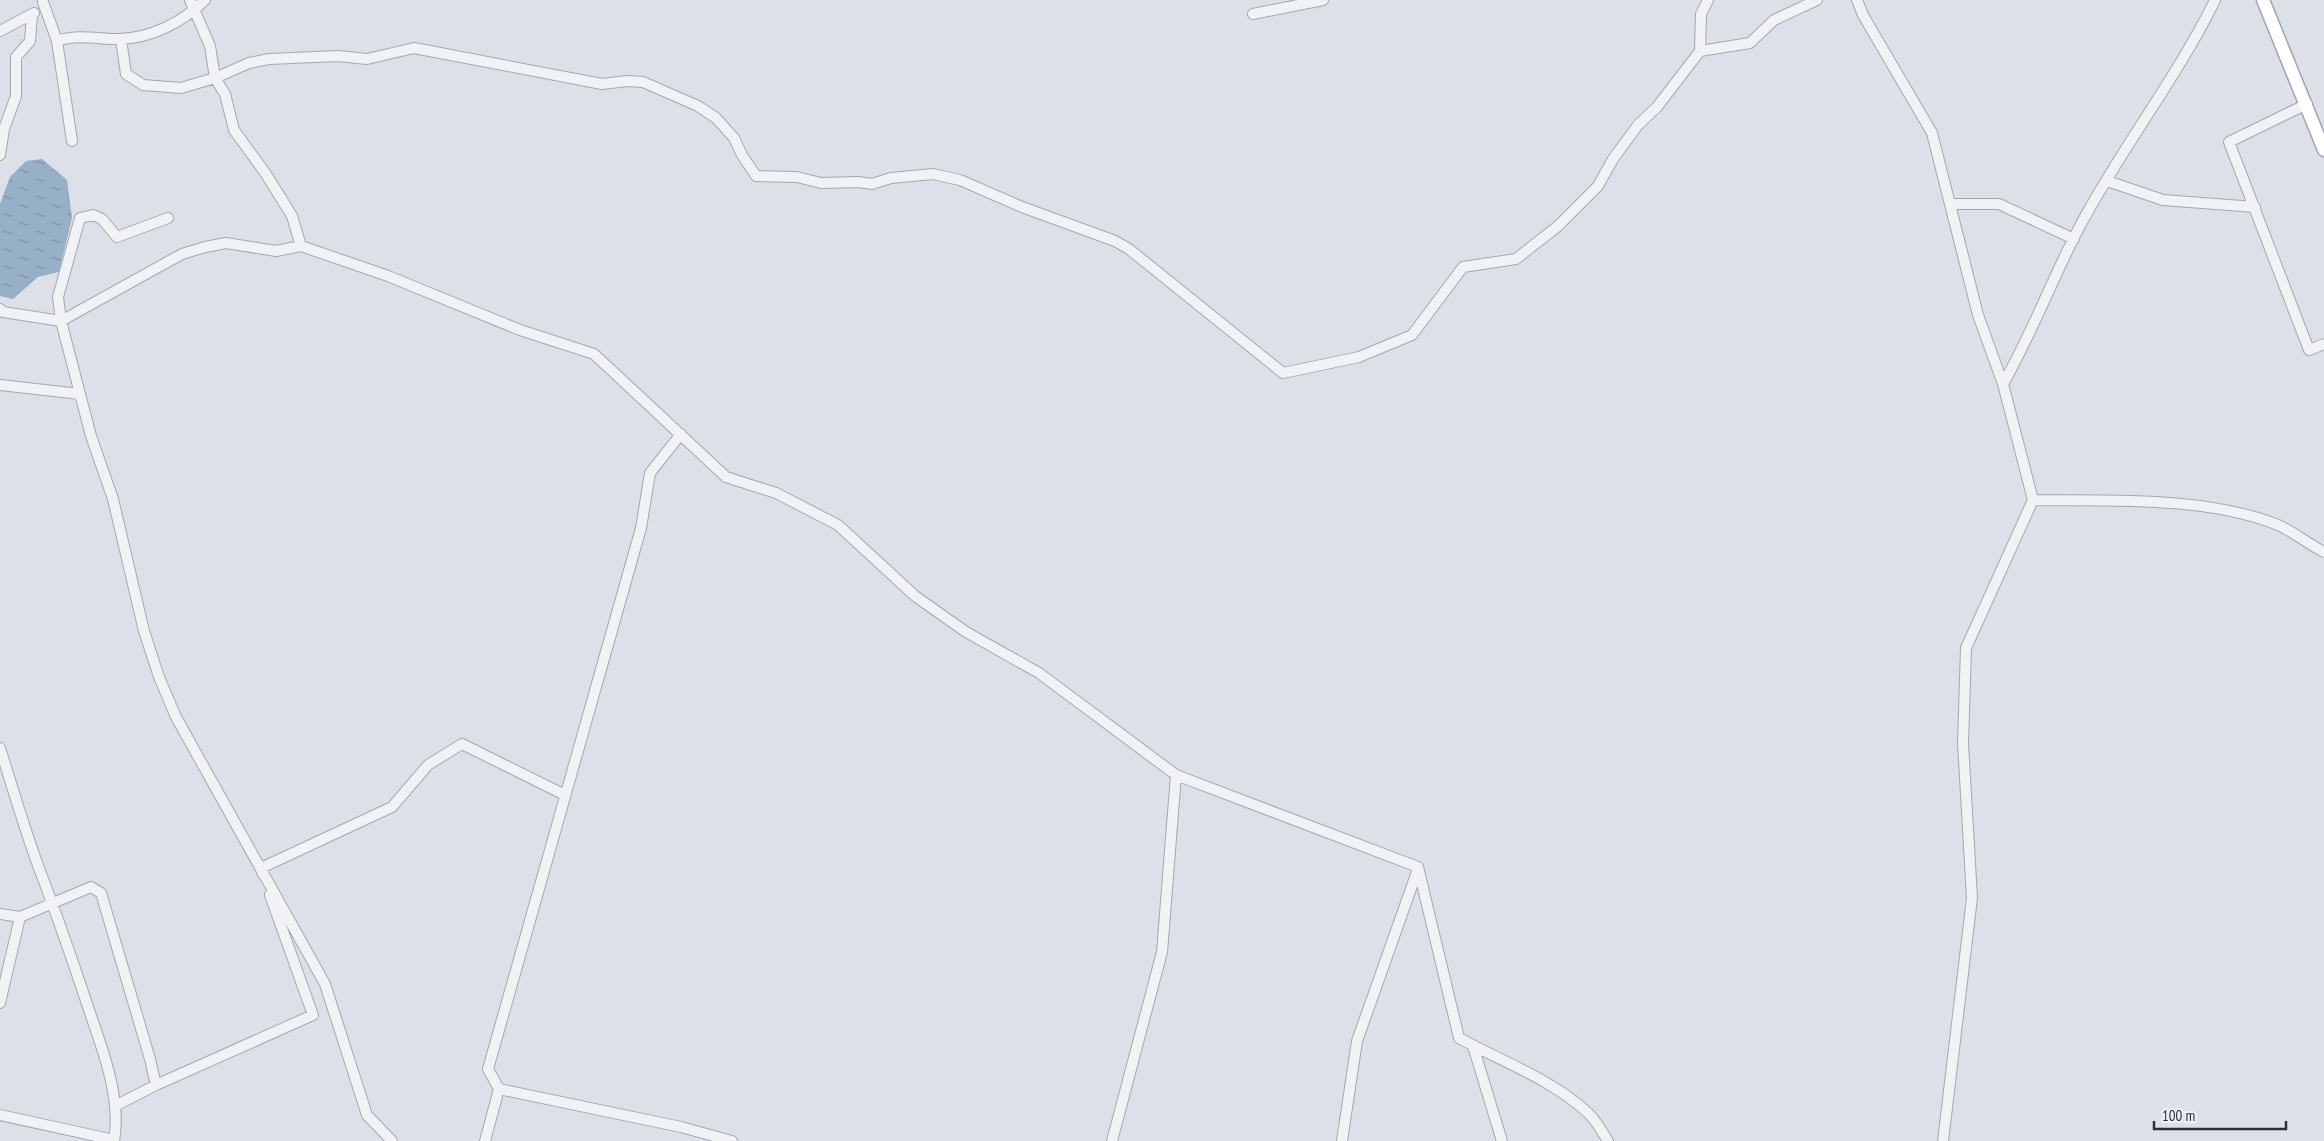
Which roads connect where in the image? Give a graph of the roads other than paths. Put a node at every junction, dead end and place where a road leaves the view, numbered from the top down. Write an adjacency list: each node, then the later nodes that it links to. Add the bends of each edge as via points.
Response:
1 (190, 0): 10 (street)
2 (205, 0): 10 (street)
3 (1323, 0): 11 (street)
4 (1708, 0): 16 (street, via 1701,14)
5 (1817, 0): 16 (street, via 1774,20 1750,43)
6 (1856, 0): 23 (street, via 1932,133)
7 (2215, 0): 22 (street)
8 (2263, 0): 18 (main road)
9 (43, 1): 12 (street); 15 (street)
10 (193, 12): 14 (street, via 154,32); 17 (street, via 210,46)
11 (1253, 14)
12 (32, 16): 13 (street); 21 (street, via 30,41 16,57 16,96 4,129)
13 (0, 31)
14 (121, 39): 15 (street, via 80,37); 17 (street, via 126,74 144,85 181,88)
15 (57, 41): 19 (street)
16 (1700, 50): 17 (street, via 1657,107 1638,125 1598,186 1558,226 1516,259 1463,267 1412,335 1359,357 1283,373 1115,241 960,180 933,174 891,178 872,184 821,183 797,177 756,176 734,138 716,118 698,106 643,82 602,84 414,48 367,59 338,56 269,58)
17 (215, 78): 27 (street, via 225,94 234,130 292,216)
18 (2307, 104): 20 (main road); 24 (street, via 2229,142)
19 (72, 141)
20 (2324, 150)
21 (0, 154)
22 (2107, 181): 24 (street, via 2164,200); 26 (street)
23 (1950, 204): 26 (street, via 2000,204); 32 (street, via 1978,315)
24 (2255, 207): 30 (street, via 2310,350)
25 (168, 218): 29 (street, via 117,237 102,219 93,215 80,218 58,297)
26 (2074, 239): 32 (street)
27 (301, 246): 29 (street, via 276,251 226,243 205,246 182,254); 34 (street, via 388,276 520,330 594,354)
28 (0, 309): 29 (street)
29 (61, 320): 33 (street)
30 (2324, 344)
31 (0, 384): 33 (street)
32 (2003, 384): 35 (street)
33 (80, 394): 41 (street, via 113,499 144,631 159,677 176,717)
34 (681, 434): 38 (street, via 726,477 776,492 838,525 914,596 966,632 1039,673); 39 (street, via 650,473 641,528)
35 (2033, 500): 36 (street, via 2173,503 2221,510 2278,525); 59 (street, via 1966,648 1962,743 1972,898)
36 (2324, 552)
37 (0, 748): 42 (street, via 26,833)
38 (1176, 775): 40 (street); 55 (street, via 1162,952)
39 (565, 795): 41 (street, via 462,744 428,765 392,807); 48 (street, via 488,1068)
40 (1418, 867): 46 (street, via 1459,1038); 56 (street, via 1357,1041)
41 (261, 868): 47 (street, via 312,1015); 52 (street, via 325,984 367,1115)
42 (54, 903): 44 (street); 47 (street, via 91,887 101,893); 49 (street, via 96,1034)
43 (0, 914): 44 (street)
44 (20, 918): 45 (street)
45 (0, 1003)
46 (1473, 1046): 57 (street); 58 (street, via 1542,1079 1589,1114)
47 (156, 1085): 49 (street)
48 (499, 1089): 53 (street); 54 (street, via 681,1127)
49 (115, 1106): 51 (street)
50 (0, 1115): 51 (street)
51 (114, 1140)
52 (392, 1141)
53 (485, 1141)
54 (732, 1141)
55 (1112, 1141)
56 (1342, 1141)
57 (1502, 1141)
58 (1608, 1141)
59 (1943, 1141)

